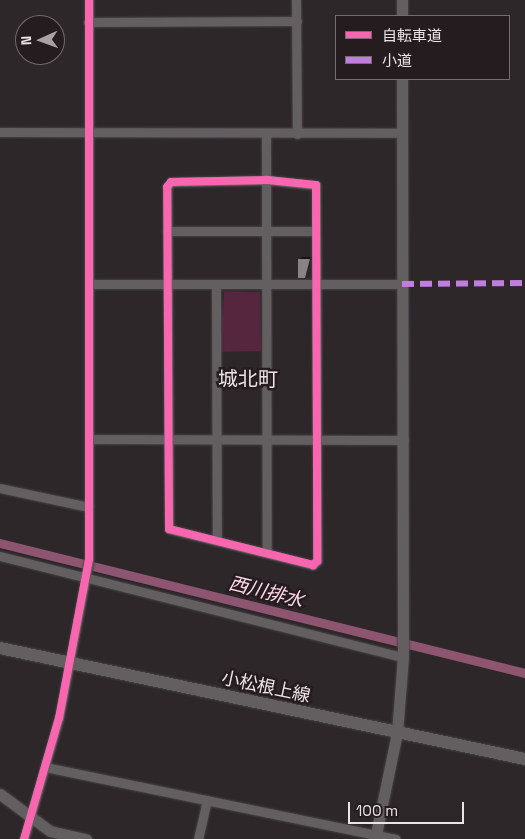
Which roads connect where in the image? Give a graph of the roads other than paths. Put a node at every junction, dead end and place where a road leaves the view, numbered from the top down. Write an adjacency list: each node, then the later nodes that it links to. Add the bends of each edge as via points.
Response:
1 (89, 0): 5 (street)
2 (296, 0): 6 (street)
3 (402, 0): 4 (street)
4 (402, 15)
5 (88, 22): 6 (street); 8 (street)
6 (297, 22): 12 (street)
7 (402, 80): 11 (street)
8 (89, 131): 9 (street); 10 (street); 17 (street)
9 (0, 132)
10 (266, 133): 12 (street); 13 (street)
11 (401, 133): 12 (street); 18 (street)
12 (297, 134)
13 (267, 180): 14 (street, via 171,182 167,187); 15 (street, via 312,181); 16 (street)
14 (167, 230): 16 (street); 19 (street)
15 (316, 231): 16 (street); 21 (street)
16 (267, 232): 20 (street)
17 (90, 284): 19 (street); 23 (street)
18 (402, 284): 21 (street); 26 (street)
19 (166, 286): 22 (street); 28 (street)
20 (266, 286): 21 (street); 22 (street); 24 (street)
21 (316, 286): 25 (street)
22 (216, 287): 27 (street)
23 (90, 439): 28 (street); 30 (street)
24 (266, 440): 25 (street); 27 (street); 32 (street)
25 (318, 440): 26 (street); 32 (street, via 317,560 313,565)
26 (404, 440): 36 (street)
27 (218, 441): 28 (street); 31 (street)
28 (168, 442): 31 (street, via 169,529)
29 (0, 488): 30 (street)
30 (89, 507): 34 (street)
31 (217, 540): 32 (street)
32 (266, 553)
33 (0, 556): 34 (street)
34 (86, 577): 36 (street); 37 (street)
35 (0, 648): 37 (main road, 小松根上線)
36 (403, 653): 38 (street)
37 (71, 664): 38 (main road, 小松根上線); 40 (street)
38 (397, 733): 39 (main road, 小松根上線); 44 (street)
39 (525, 759)
40 (45, 768): 42 (street); 43 (street)
41 (0, 794): 43 (street)
42 (207, 800): 44 (street); 47 (street)
43 (30, 818): 45 (street); 46 (street, via 50,831)
44 (375, 837): 48 (street)
45 (24, 839)
46 (86, 839)
47 (198, 839)
48 (396, 839)

